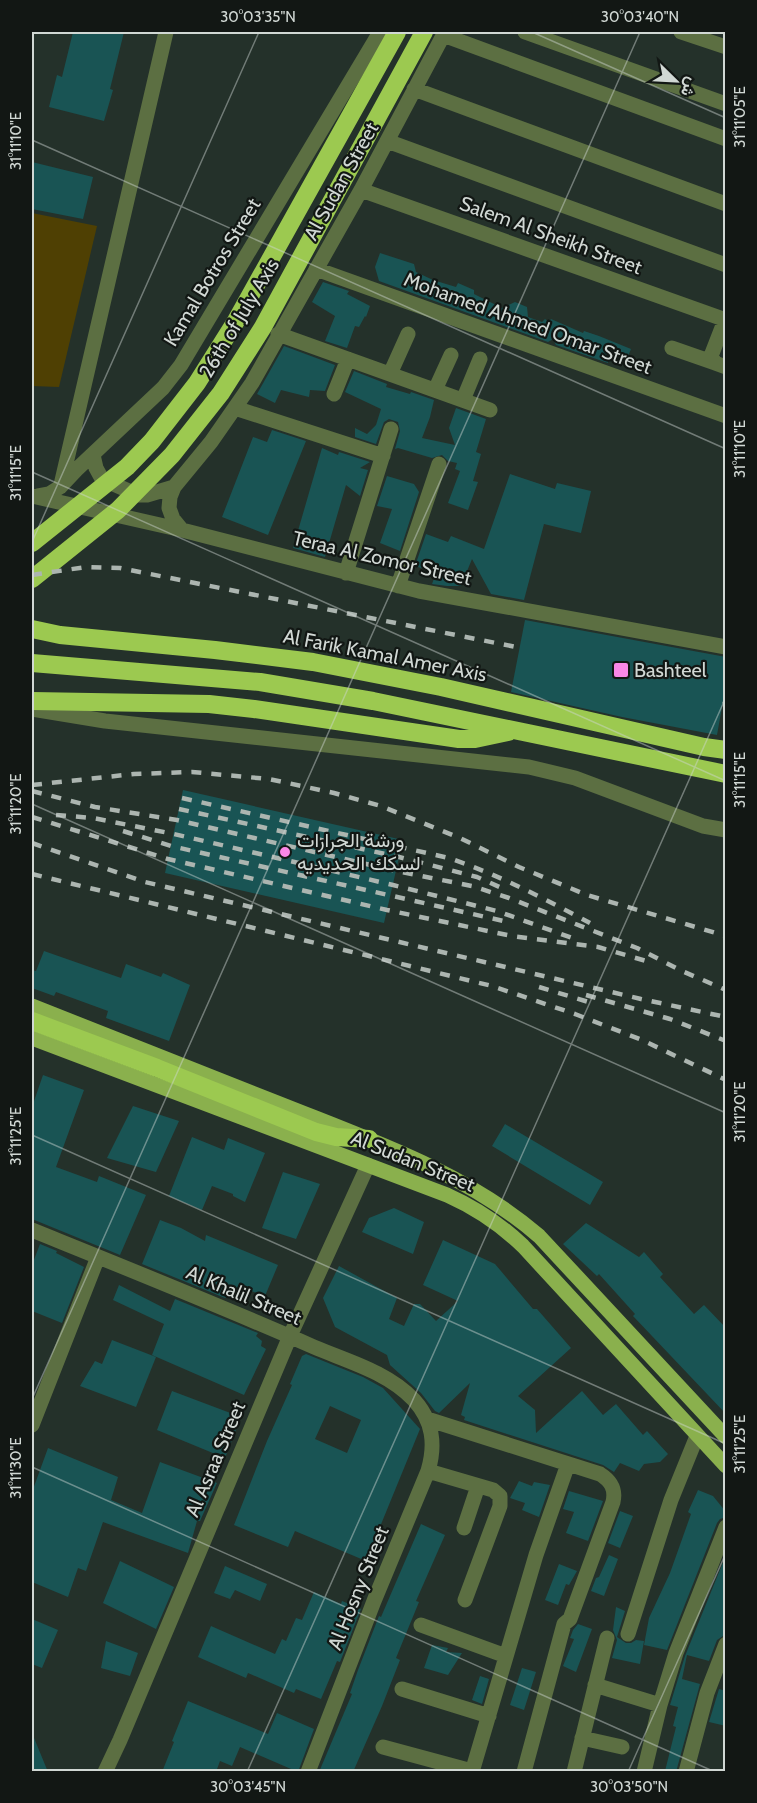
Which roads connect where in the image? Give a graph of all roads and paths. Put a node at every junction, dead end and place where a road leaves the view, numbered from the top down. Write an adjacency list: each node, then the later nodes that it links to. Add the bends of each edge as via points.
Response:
1 (166, 32): 37 (street)
2 (380, 32): 33 (street, Kamal Botros Street, via 181,365 163,388)
3 (397, 32): 39 (highway, 26th of July Axis, via 236,321 197,383 127,467)
4 (424, 32): 18 (highway, 26th of July Axis)
5 (525, 32): 10 (street)
6 (681, 32): 8 (street)
7 (444, 33): 9 (street, Al Sudan Street); 11 (street)
8 (726, 47)
9 (414, 89): 12 (street, Al Sudan Street); 14 (street)
10 (726, 104)
11 (726, 139)
12 (387, 141): 13 (street, Al Sudan Street); 15 (street)
13 (362, 190): 16 (street, Al Sudan Street); 17 (street, Salem Al Sheikh Street)
14 (726, 204)
15 (726, 265)
16 (316, 269): 18 (street, Al Sudan Street); 31 (street, Mohamed Ahmed Omar Street)
17 (725, 320): 23 (street, via 712,352 712,360)
18 (271, 330): 22 (street); 29 (street, Al Sudan Street); 44 (highway, 26th of July Axis, via 172,454 118,510)
19 (408, 334): 25 (street)
20 (672, 348): 23 (street)
21 (451, 355): 26 (street)
22 (348, 359): 25 (street); 27 (street)
23 (720, 365)
24 (481, 368): 28 (street)
25 (390, 374): 26 (street)
26 (435, 390): 28 (street)
27 (334, 394)
28 (463, 400): 30 (street)
29 (235, 408): 34 (street); 36 (street, Al Sudan Street)
30 (490, 410)
31 (726, 416)
32 (391, 429): 34 (street)
33 (93, 455): 36 (street, via 102,479 138,495); 37 (street, Kamal Botros Street)
34 (383, 456): 43 (street)
35 (439, 464): 45 (street)
36 (174, 487): 40 (street, via 169,508)
37 (60, 488): 38 (street, Kamal Botros Street)
38 (34, 496): 40 (street, Teraa Al Zomor Street)
39 (52, 527): 41 (highway); 42 (highway, 26th of July Axis)
40 (182, 530): 43 (street, Teraa Al Zomor Street)
41 (32, 535)
42 (32, 543)
43 (346, 573): 45 (street, Teraa Al Zomor Street)
44 (32, 579)
45 (398, 586): 47 (street, Teraa Al Zomor Street)
46 (32, 629): 52 (highway, Al Farik Kamal Amer Axis, via 313,662)
47 (726, 647)
48 (32, 663): 51 (highway, via 260,682)
49 (32, 701): 51 (highway, via 209,704 459,739)
50 (32, 709): 54 (street, via 105,721 529,767 575,778 703,826)
51 (516, 730): 53 (highway)
52 (726, 750)
53 (726, 774)
54 (726, 830)
55 (32, 1006): 58 (main road, Al Sudan Street)
56 (32, 1021): 58 (highway, via 316,1132)
57 (32, 1038): 59 (main road, Al Sudan Street)
58 (369, 1139): 66 (main road, Al Sudan Street, via 476,1190 519,1219)
59 (368, 1165): 62 (street, Al Asraa Street); 65 (main road, Al Sudan Street, via 464,1202 510,1233)
60 (32, 1230): 61 (street, Al Khalil Street)
61 (98, 1257): 62 (street, Al Khalil Street); 64 (street)
62 (290, 1336): 63 (street, Al Khalil Street, via 389,1379 414,1400); 87 (street, Al Asraa Street)
63 (427, 1419): 67 (street); 69 (street, Al Hosny Street, via 433,1445)
64 (32, 1425)
65 (698, 1436): 68 (main road, Al Sudan Street); 75 (street, via 671,1500)
66 (726, 1437)
67 (568, 1464): 78 (street); 89 (street, via 607,1479 615,1496 570,1619 564,1624)
68 (726, 1466)
69 (428, 1471): 70 (street); 88 (street, Al Hosny Street)
70 (478, 1486): 72 (street); 73 (street, via 497,1492 501,1501)
71 (726, 1527): 81 (street, via 676,1653)
72 (464, 1528)
73 (465, 1600)
74 (421, 1625): 78 (street)
75 (628, 1634)
76 (607, 1638): 79 (street)
77 (726, 1644): 92 (street, via 707,1694)
78 (506, 1656): 82 (street)
79 (595, 1685): 81 (street); 83 (street)
80 (402, 1689): 82 (street)
81 (660, 1705): 91 (street)
82 (489, 1716): 86 (street)
83 (582, 1738): 85 (street); 90 (street)
84 (383, 1747): 86 (street)
85 (622, 1747)
86 (472, 1771)
87 (105, 1772)
88 (308, 1772)
89 (524, 1772)
90 (574, 1772)
91 (644, 1772)
92 (686, 1772)

